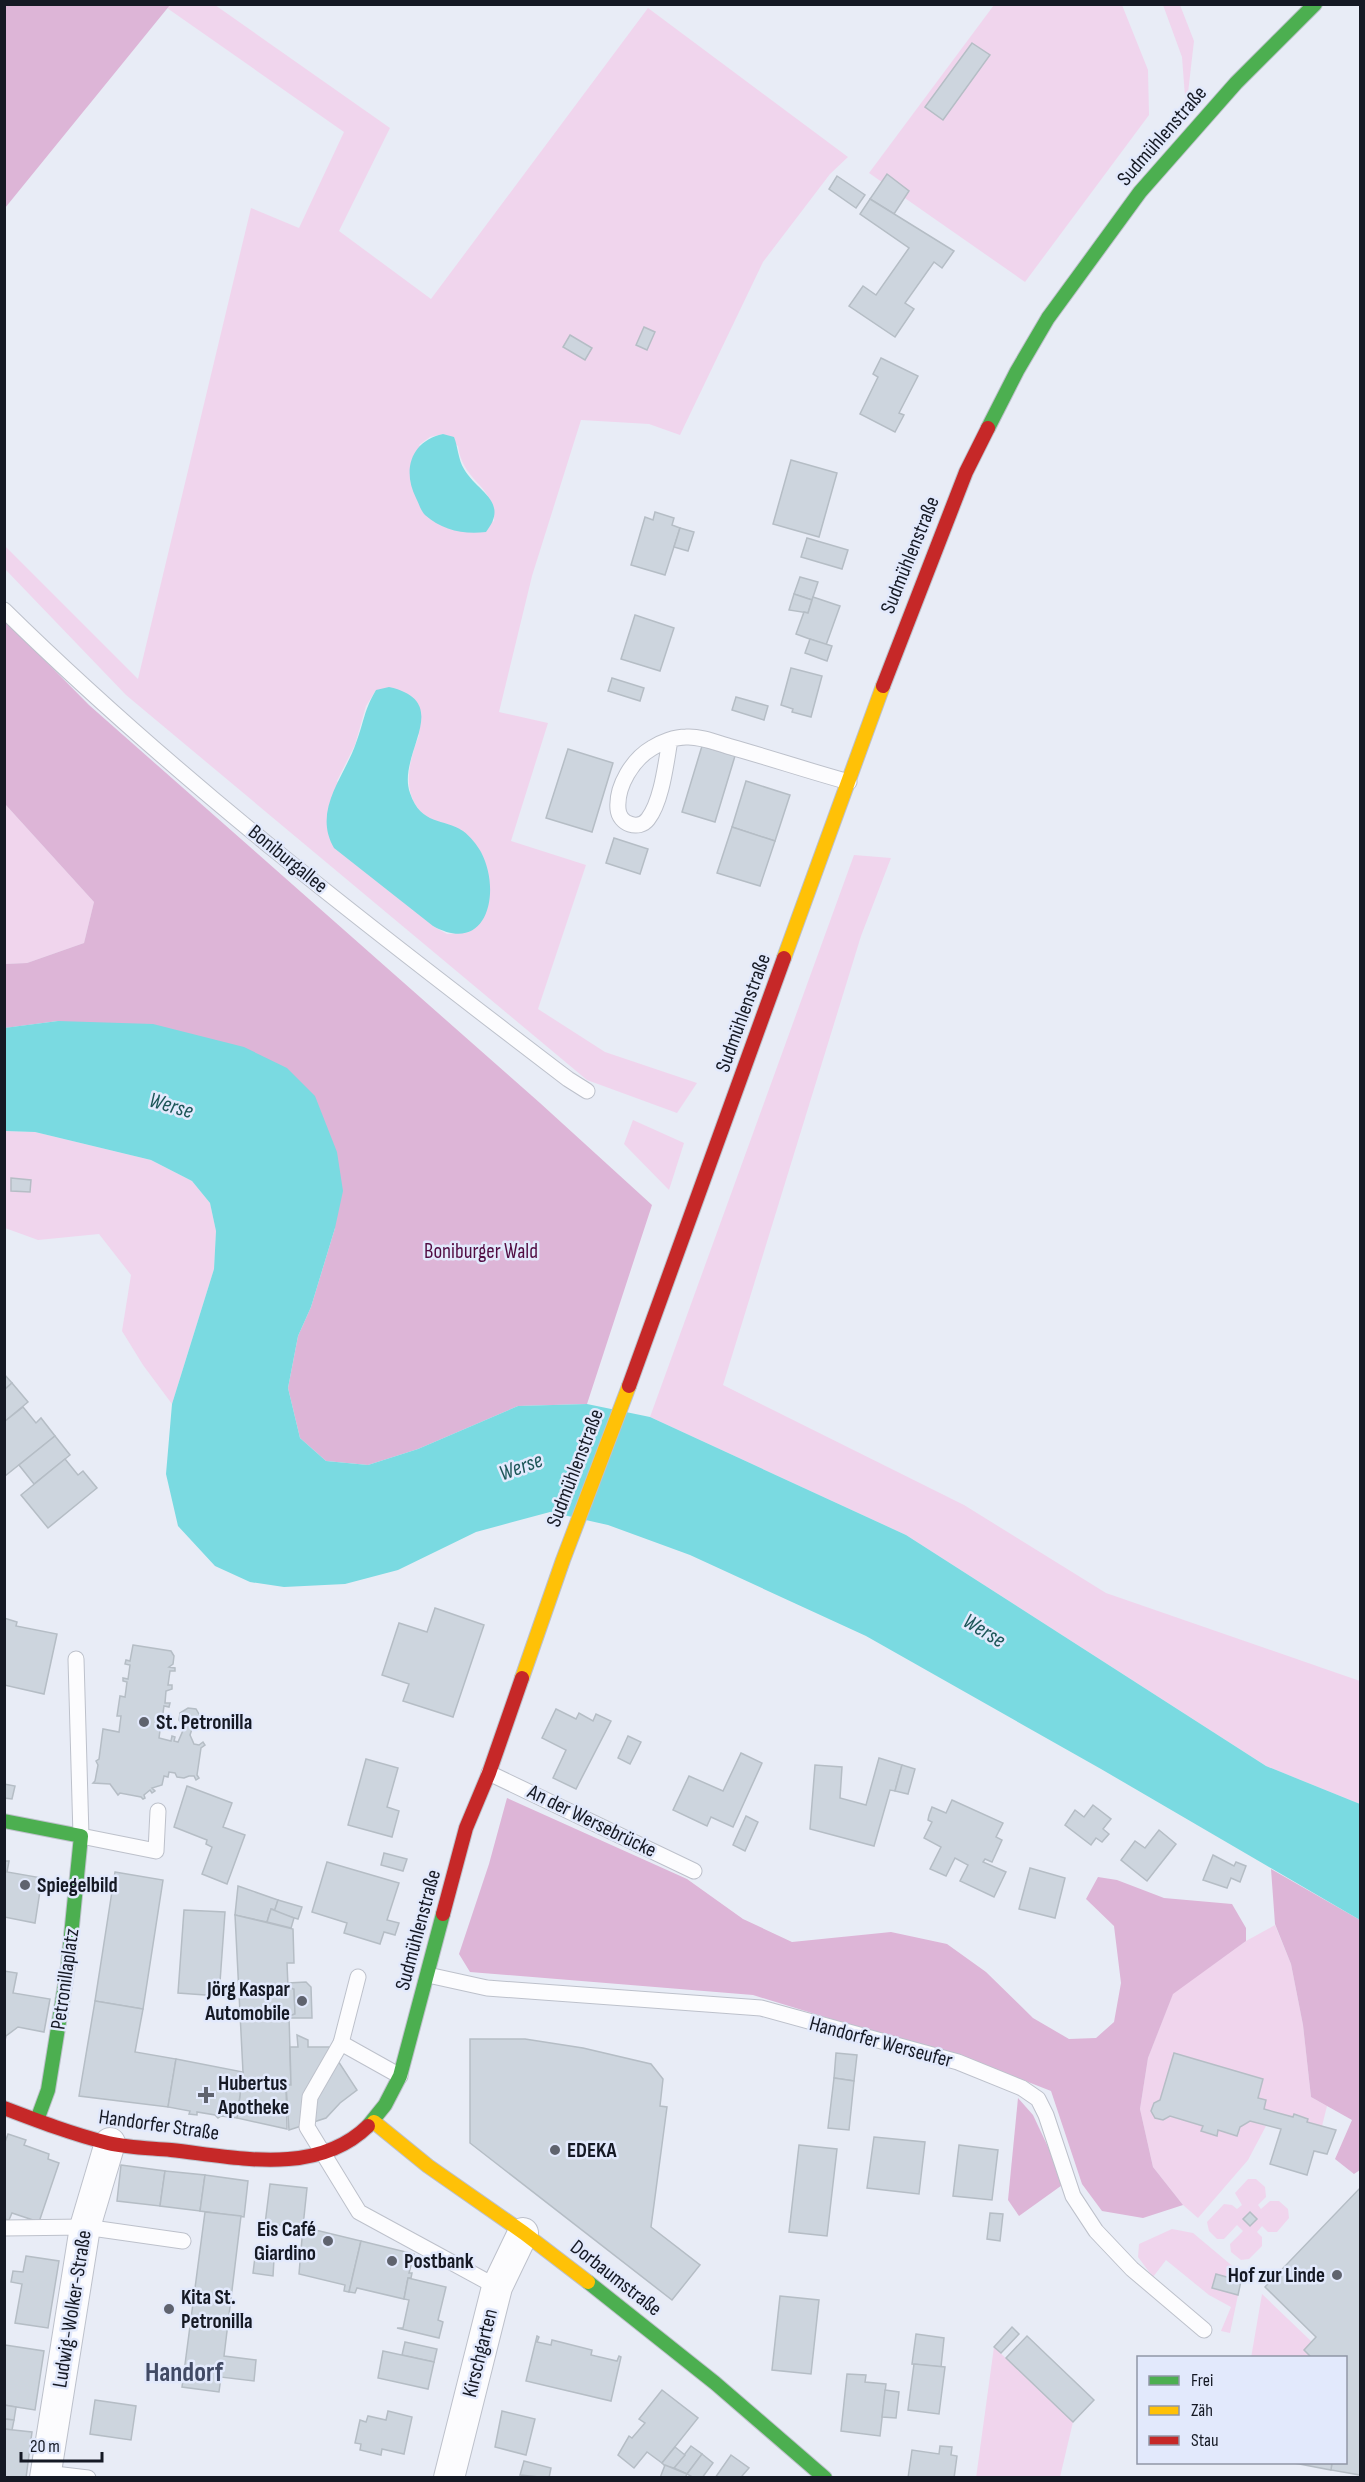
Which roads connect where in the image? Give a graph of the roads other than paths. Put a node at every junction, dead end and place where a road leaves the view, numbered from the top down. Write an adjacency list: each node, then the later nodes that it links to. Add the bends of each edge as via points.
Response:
1 (1315, 4): 4 (street, Sudmühlenstraße, via 1236,83 1140,192 1048,318 993,415 936,542)
2 (4, 610): 5 (lane, Boniburgallee, via 124,723 292,863 428,972)
3 (670, 740): 3 (lane, via 637,758 626,777 618,809 621,819 628,824 646,821 652,813); 4 (lane, via 695,737)
4 (849, 782): 7 (street, Sudmühlenstraße, via 562,1560)
5 (587, 1091)
6 (76, 1659): 10 (lane, Petronillaplatz)
7 (489, 1773): 11 (lane, An der Wersebrücke); 12 (street, Sudmühlenstraße, via 466,1828)
8 (158, 1811): 10 (lane, via 156,1851)
9 (4, 1821): 10 (street)
10 (81, 1836): 17 (street, Petronillaplatz, via 68,1966 48,2090)
11 (694, 1870)
12 (428, 1975): 15 (street, Sudmühlenstraße); 26 (lane, Handorfer Werseufer, via 487,1988 761,2008 958,2062 1022,2088 1038,2099 1073,2196 1096,2231 1132,2269)
13 (358, 1977): 14 (lane)
14 (341, 2043): 15 (lane); 20 (lane, via 310,2097 307,2127)
15 (400, 2076): 18 (street, Sudmühlenstraße)
16 (4, 2108): 17 (street, Handorfer Straße)
17 (37, 2120): 19 (street, Handorfer Straße)
18 (374, 2122): 20 (street, Handorfer Straße, via 346,2142); 23 (street, Dorbaumstraße, via 419,2161)
19 (110, 2143): 20 (street, Handorfer Straße, via 263,2159); 21 (street, Ludwig-Wolker-Straße)
20 (323, 2152): 25 (lane, via 359,2212)
21 (85, 2227): 22 (lane); 24 (lane); 27 (street, Ludwig-Wolker-Straße)
22 (4, 2228)
23 (523, 2233): 25 (street, Kirschgarten); 30 (street, Dorbaumstraße, via 687,2360)
24 (183, 2241)
25 (496, 2287): 29 (street, Kirschgarten)
26 (1204, 2330)
27 (46, 2475): 28 (lane)
28 (88, 2478)
29 (449, 2478)
30 (825, 2478)

